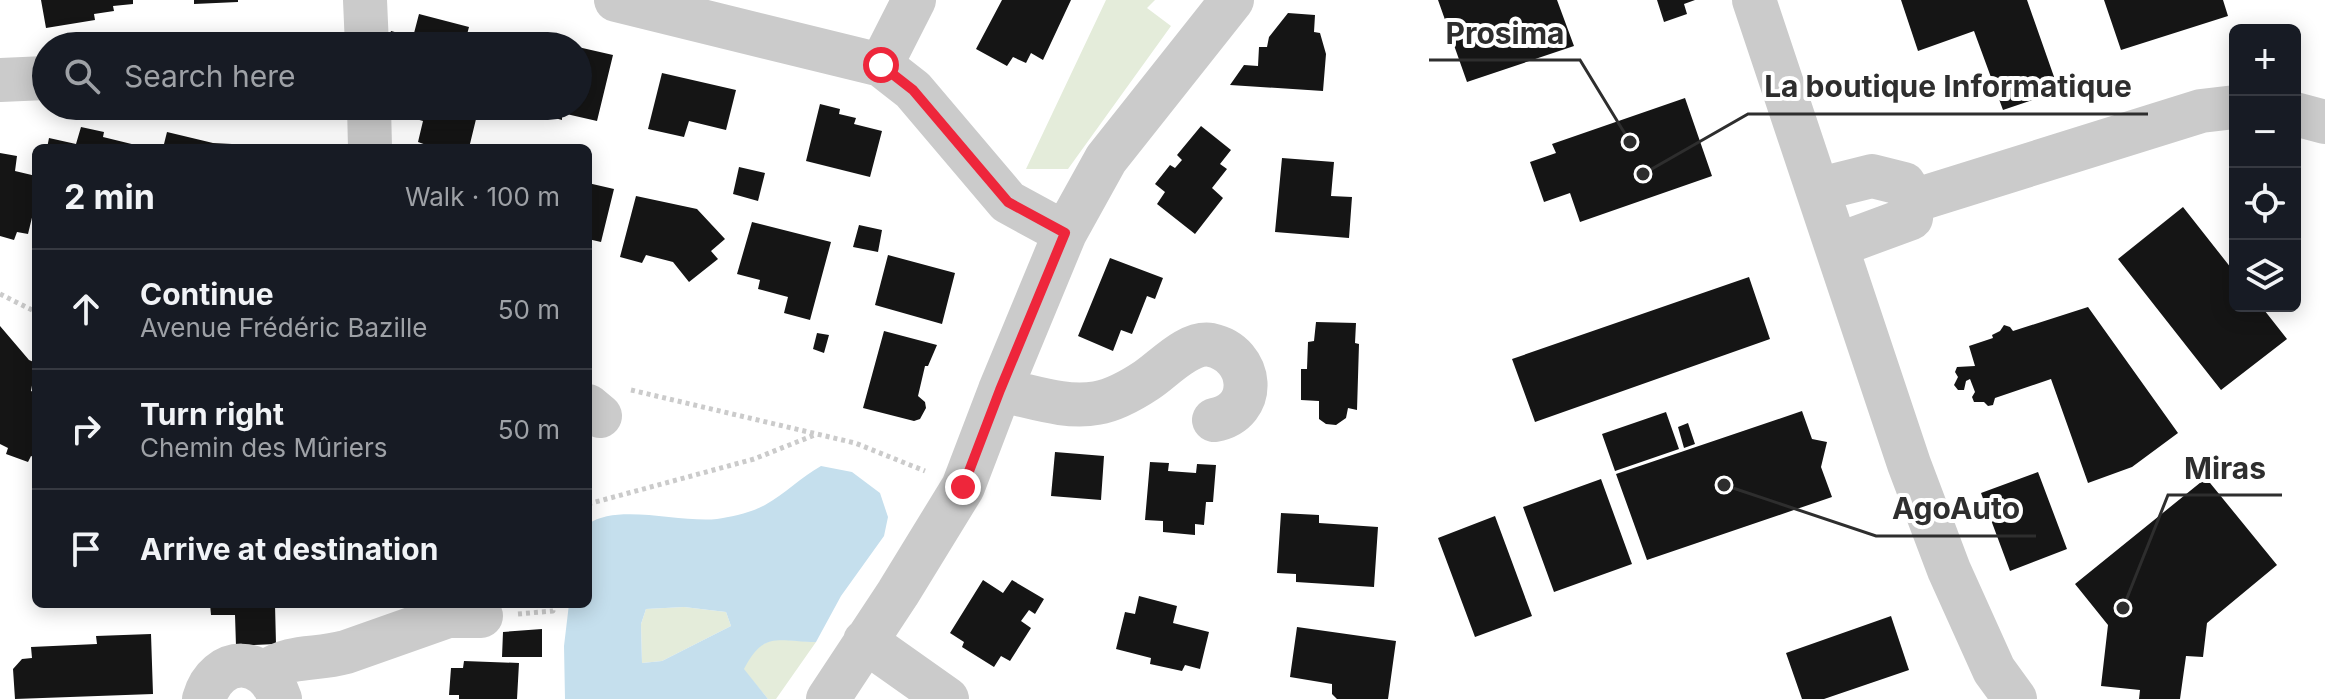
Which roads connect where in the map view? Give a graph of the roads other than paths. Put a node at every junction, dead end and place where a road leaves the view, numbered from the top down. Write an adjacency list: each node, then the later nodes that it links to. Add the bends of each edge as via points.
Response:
1 (365, 0): 6 (street)
2 (616, 0): 7 (street)
3 (914, 0): 7 (street)
4 (1232, 0): 17 (street, via 1106,159)
5 (1754, 0): 15 (street)
6 (366, 32)
7 (881, 65): 17 (street, via 913,90 1008,202)
8 (32, 79): 9 (street)
9 (0, 80)
10 (2229, 108): 16 (street, via 2201,111)
11 (2301, 116): 13 (street)
12 (369, 120): 14 (street)
13 (2325, 122)
14 (370, 144)
15 (1820, 189): 16 (street, via 1872,176 1904,184); 18 (street)
16 (1913, 201): 18 (street, via 1911,218)
17 (1065, 233): 19 (street)
18 (1838, 245): 27 (street, via 1949,570 1994,670)
19 (1000, 390): 20 (street, via 1063,404 1095,403 1118,397 1191,348 1208,345 1232,353 1243,367 1246,387 1228,417); 22 (street, via 963,487)
20 (1214, 420)
21 (481, 616): 23 (street, via 448,616 346,652 282,661)
22 (865, 641): 25 (street); 26 (street)
23 (273, 686): 24 (street, via 250,666 235,665 210,683)
24 (204, 699)
25 (828, 699)
26 (947, 699)
27 (2015, 699)

